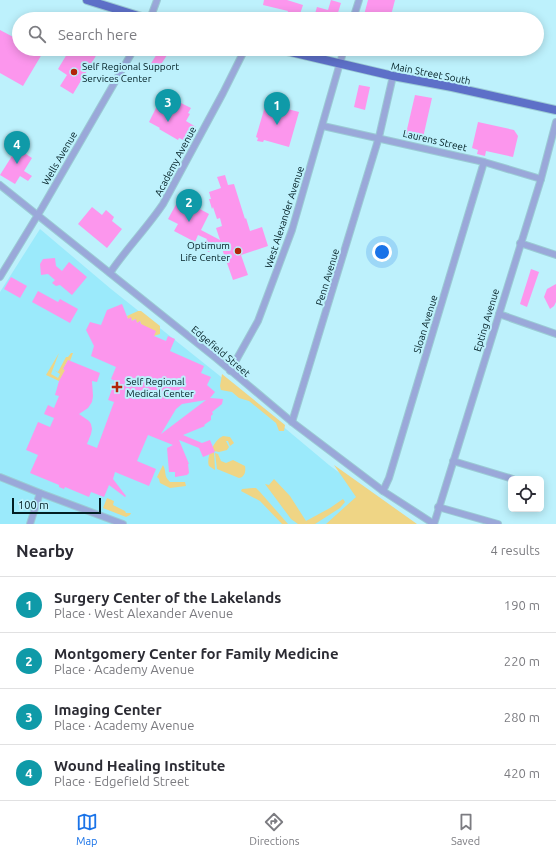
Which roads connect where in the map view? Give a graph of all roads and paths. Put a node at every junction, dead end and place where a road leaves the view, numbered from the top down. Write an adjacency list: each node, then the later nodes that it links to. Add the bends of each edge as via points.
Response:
1 (87, 0): 4 (main road)
2 (157, 0): 5 (street)
3 (359, 0): 6 (street)
4 (126, 12)
5 (152, 12)
6 (355, 12)
7 (130, 56): 20 (street, Wells Avenue)
8 (242, 56): 23 (street, Academy Avenue, via 163,204)
9 (311, 56): 11 (main road, Main Street South)
10 (342, 56): 11 (street, West Alexander Avenue)
11 (340, 62): 12 (main road, Main Street South); 15 (street, West Alexander Avenue)
12 (393, 76): 13 (main road, Main Street South); 16 (street, Penn Avenue)
13 (556, 110)
14 (556, 122): 18 (street, Epting Avenue)
15 (323, 126): 16 (street, Laurens Street); 27 (street, West Alexander Avenue, via 278,271 258,321)
16 (379, 137): 17 (street, Laurens Street); 28 (street, Penn Avenue)
17 (484, 162): 18 (street, Laurens Street); 32 (street, Sloan Avenue)
18 (541, 179): 21 (street, Epting Avenue)
19 (0, 185): 20 (street, Edgefield Street)
20 (37, 215): 23 (street, Edgefield Street); 24 (street, Wells Avenue)
21 (520, 244): 22 (street); 25 (street, Epting Avenue)
22 (556, 255)
23 (110, 273): 27 (street, Edgefield Street)
24 (0, 277)
25 (499, 314): 26 (street); 29 (street, Epting Avenue)
26 (556, 334)
27 (230, 370): 28 (street, Edgefield Street)
28 (292, 422): 32 (street, Edgefield Street)
29 (453, 461): 31 (street); 34 (street, Epting Avenue)
30 (0, 477): 33 (street)
31 (508, 478)
32 (383, 491): 37 (street, Edgefield Street)
33 (40, 493): 35 (street); 36 (street)
34 (438, 507): 37 (street, Epting Avenue); 38 (street)
35 (30, 524)
36 (123, 524)
37 (434, 524)
38 (498, 524)

